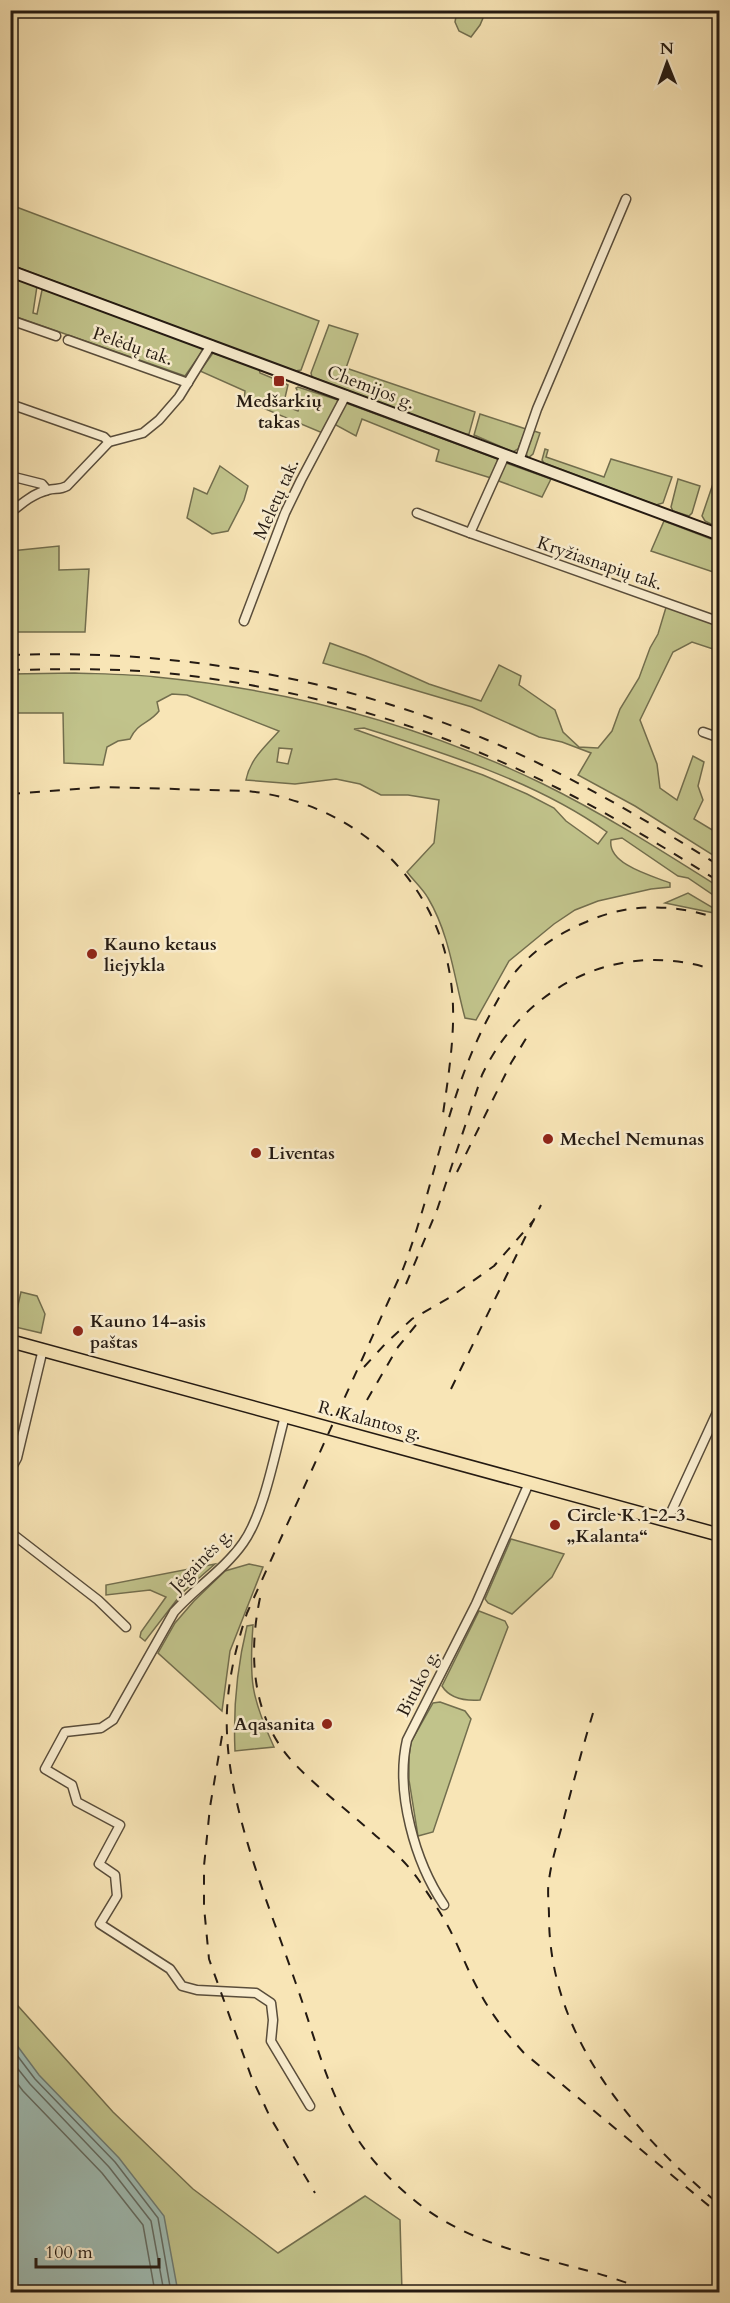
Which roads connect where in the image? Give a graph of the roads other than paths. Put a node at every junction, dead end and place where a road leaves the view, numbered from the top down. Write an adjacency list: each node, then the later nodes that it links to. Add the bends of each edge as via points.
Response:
1 (626, 199): 12 (street)
2 (10, 272): 6 (main road, Chemijos g.)
3 (10, 320): 4 (street)
4 (56, 336)
5 (68, 340): 7 (street, Pelėdų tak.)
6 (211, 345): 7 (street); 8 (main road, Chemijos g.)
7 (188, 383): 10 (street, via 152,427)
8 (346, 395): 11 (main road, Chemijos g.); 19 (street, Meletų tak., via 285,513)
9 (10, 404): 10 (street)
10 (109, 442): 14 (street, via 67,486)
11 (505, 455): 12 (main road, Chemijos g.); 17 (street)
12 (519, 461): 18 (main road, Chemijos g.)
13 (10, 476): 14 (street, via 42,484)
14 (46, 490): 15 (street)
15 (10, 513)
16 (417, 513): 17 (street, Kryžiasnapių tak.)
17 (471, 533): 20 (street, Kryžiasnapių tak.)
18 (720, 536)
19 (244, 621)
20 (720, 622)
21 (703, 732): 22 (street)
22 (720, 738)
23 (10, 1341): 24 (main road, R. Kalantos g.)
24 (43, 1349): 26 (main road, R. Kalantos g.); 27 (street, via 17,1458)
25 (720, 1407): 29 (street)
26 (285, 1416): 28 (main road, R. Kalantos g.); 34 (street, Jėgainės g., via 252,1528 228,1560 174,1612 113,1720 101,1728 65,1732 45,1769 72,1785 76,1802 120,1826 99,1864 115,1875 117,1896 100,1924 170,1969 182,1986 256,1993 271,2003 271,2041)
27 (10, 1471)
28 (529, 1483): 29 (main road, R. Kalantos g.); 33 (street, Bituko g., via 476,1604 407,1740 404,1754 411,1832)
29 (667, 1521): 31 (main road, R. Kalantos g.)
30 (10, 1532): 32 (street, via 98,1600)
31 (720, 1535)
32 (126, 1627)
33 (444, 1905)
34 (310, 2106)

